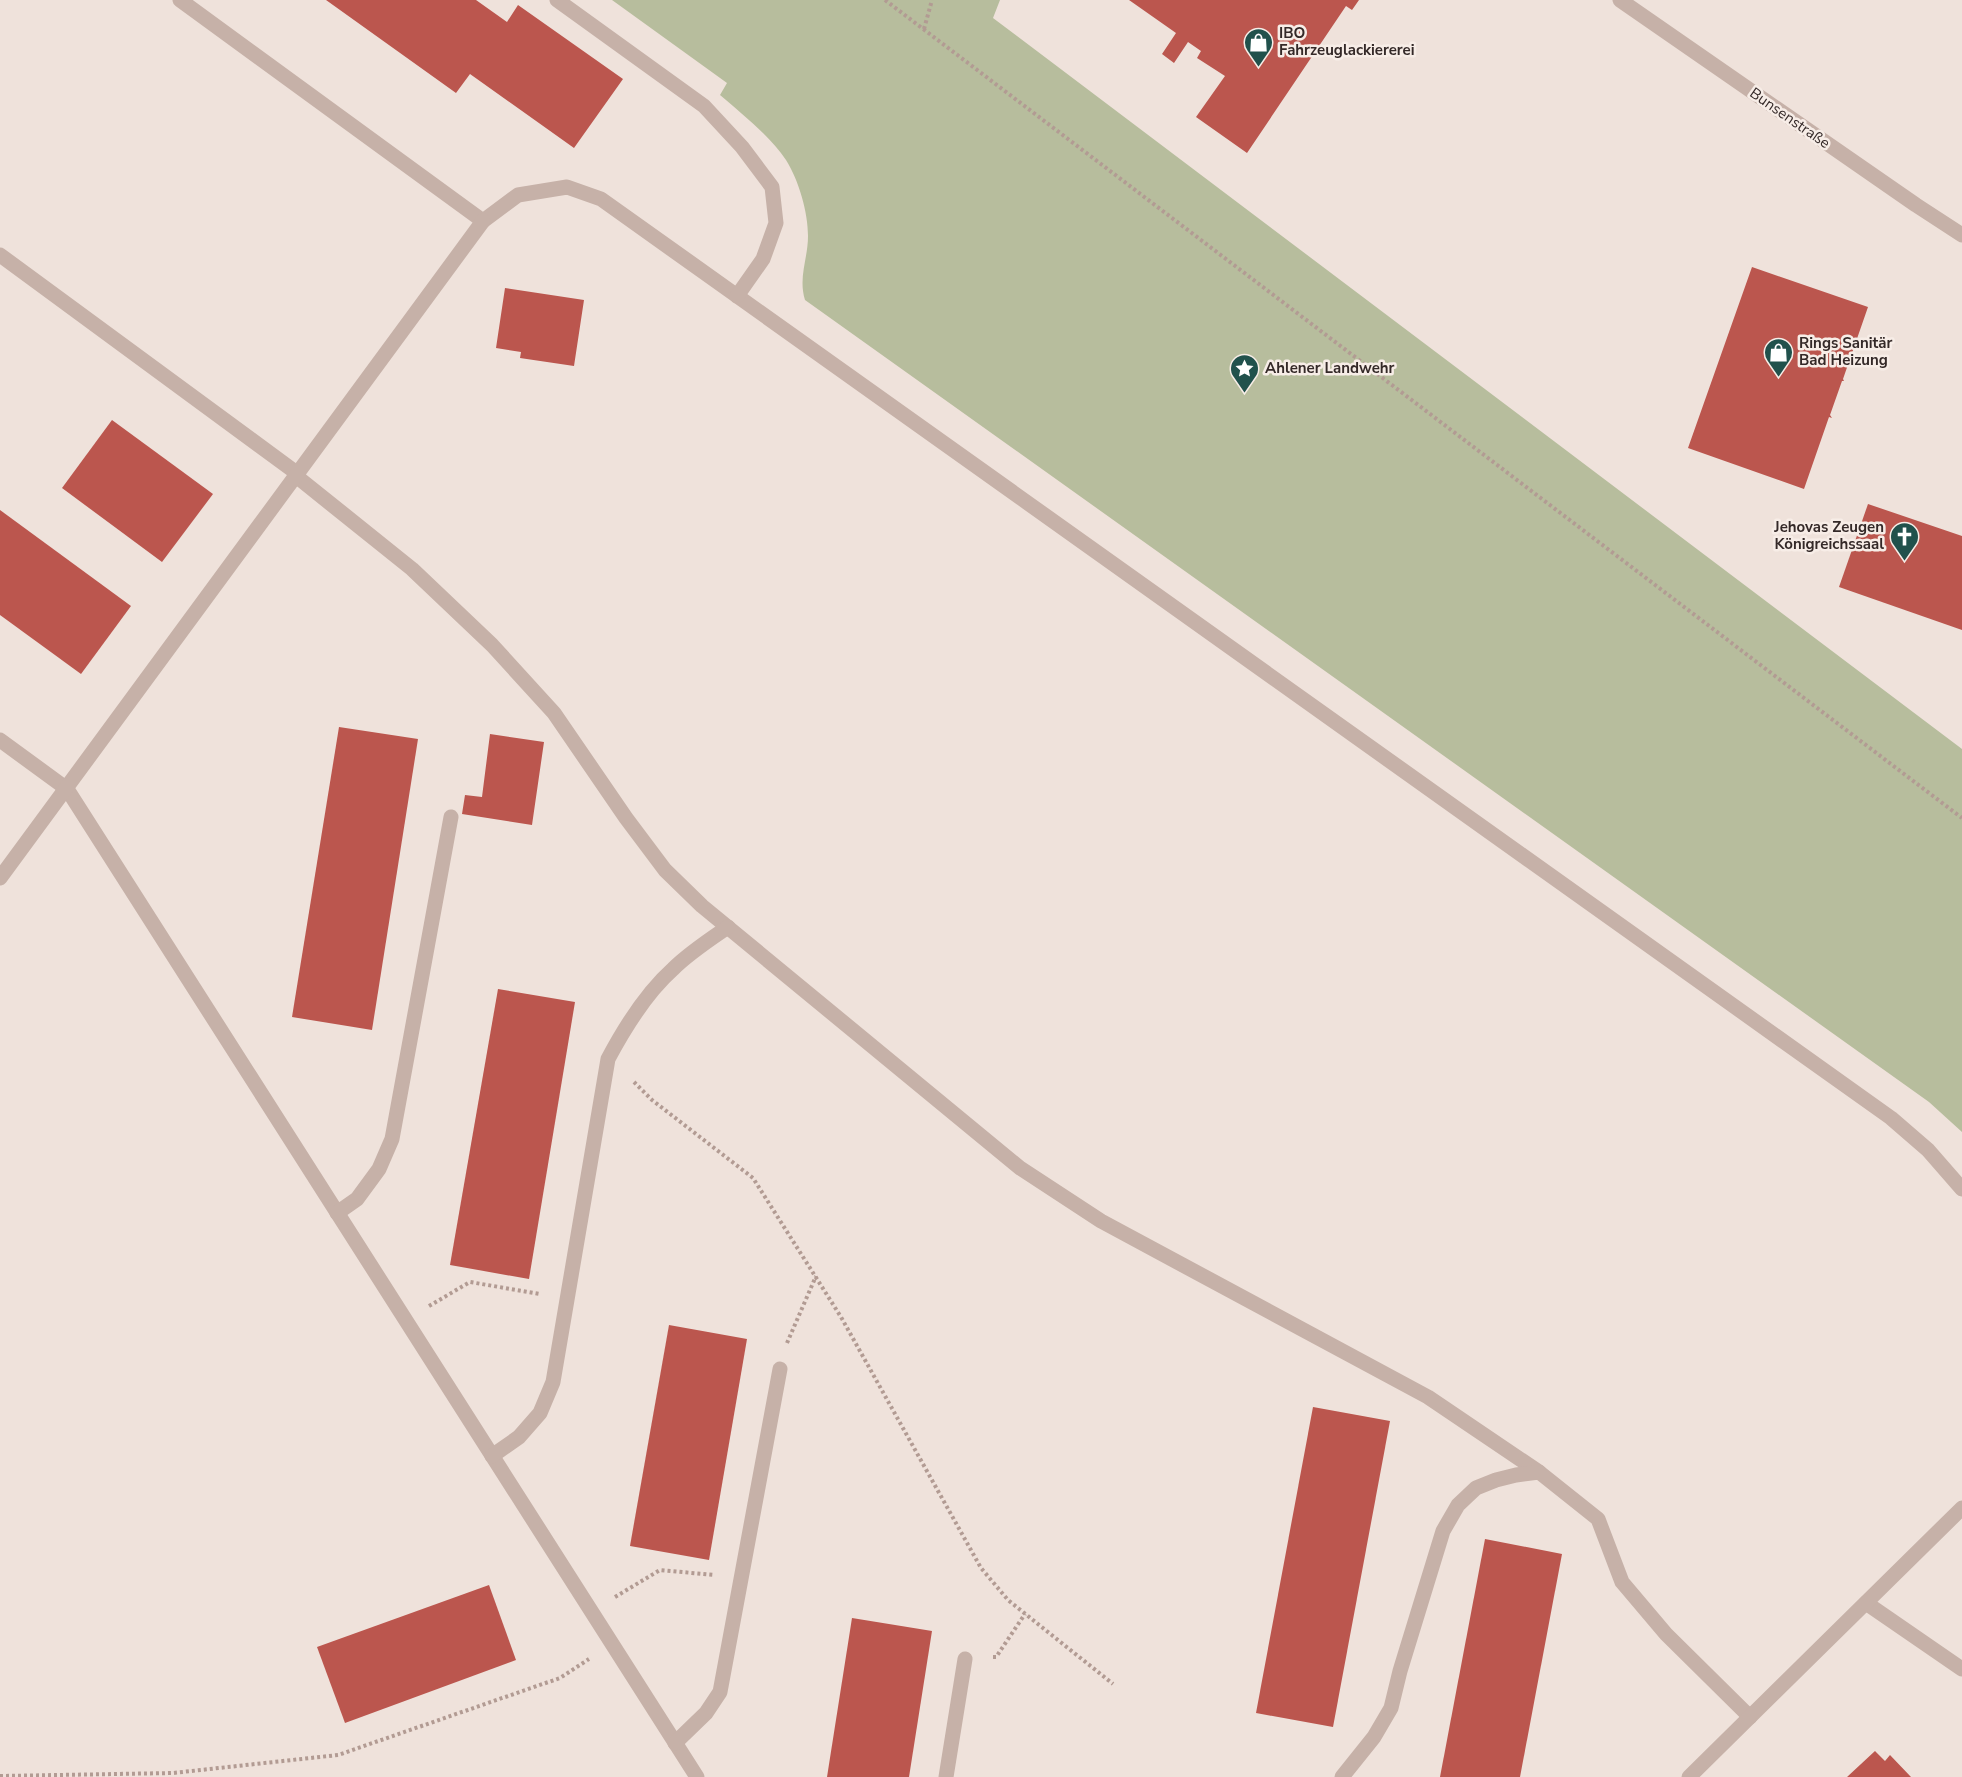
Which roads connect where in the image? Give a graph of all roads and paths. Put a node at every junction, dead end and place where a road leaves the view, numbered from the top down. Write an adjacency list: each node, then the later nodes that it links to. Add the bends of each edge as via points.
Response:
1 (180, 0): 7 (street)
2 (557, 0): 10 (street, via 704,106 772,187 776,223 763,259)
3 (885, 0): 6 (path)
4 (932, 0): 6 (path)
5 (1620, 0): 8 (street, Bunsenstraße)
6 (924, 29): 15 (path)
7 (483, 221): 10 (street, via 518,195 567,187 601,199); 11 (street)
8 (1962, 235)
9 (0, 255): 11 (street)
10 (737, 296): 19 (street, via 1891,1118 1928,1150)
11 (297, 475): 13 (street); 17 (street, via 412,569 492,645 554,713 665,870)
12 (0, 740): 13 (street)
13 (67, 789): 16 (street); 20 (street)
14 (451, 817): 20 (street, via 392,1139 379,1169 357,1199)
15 (1962, 818)
16 (0, 879)
17 (728, 927): 18 (street, via 671,970); 26 (street, via 1020,1168 1101,1221 1428,1397)
18 (613, 1050): 21 (path, via 639,1089 753,1178); 22 (street, via 608,1059)
19 (1962, 1190)
20 (337, 1213): 23 (street)
21 (816, 1276): 24 (path, via 785,1347); 31 (path, via 981,1568)
22 (567, 1299): 23 (path, via 470,1282); 25 (street, via 553,1382 540,1413 519,1437)
23 (405, 1320): 25 (street)
24 (780, 1369): 28 (street)
25 (492, 1455): 30 (street)
26 (1539, 1472): 36 (street, via 1598,1519 1622,1582 1666,1634); 41 (street, via 1476,1488 1458,1505 1443,1532 1391,1708)
27 (1962, 1508): 29 (street)
28 (741, 1578): 30 (path, via 660,1570); 37 (street, via 720,1692 706,1713)
29 (1866, 1603): 34 (street); 36 (street)
30 (591, 1611): 32 (street)
31 (1025, 1614): 33 (path, via 996,1657); 35 (path)
32 (612, 1644): 37 (street); 38 (path, via 560,1678 338,1755 173,1773)
33 (965, 1659): 40 (street)
34 (1962, 1668)
35 (1113, 1684)
36 (1750, 1717): 42 (street)
37 (675, 1743): 39 (street)
38 (0, 1776)
39 (697, 1777)
40 (946, 1777)
41 (1342, 1777)
42 (1689, 1777)

